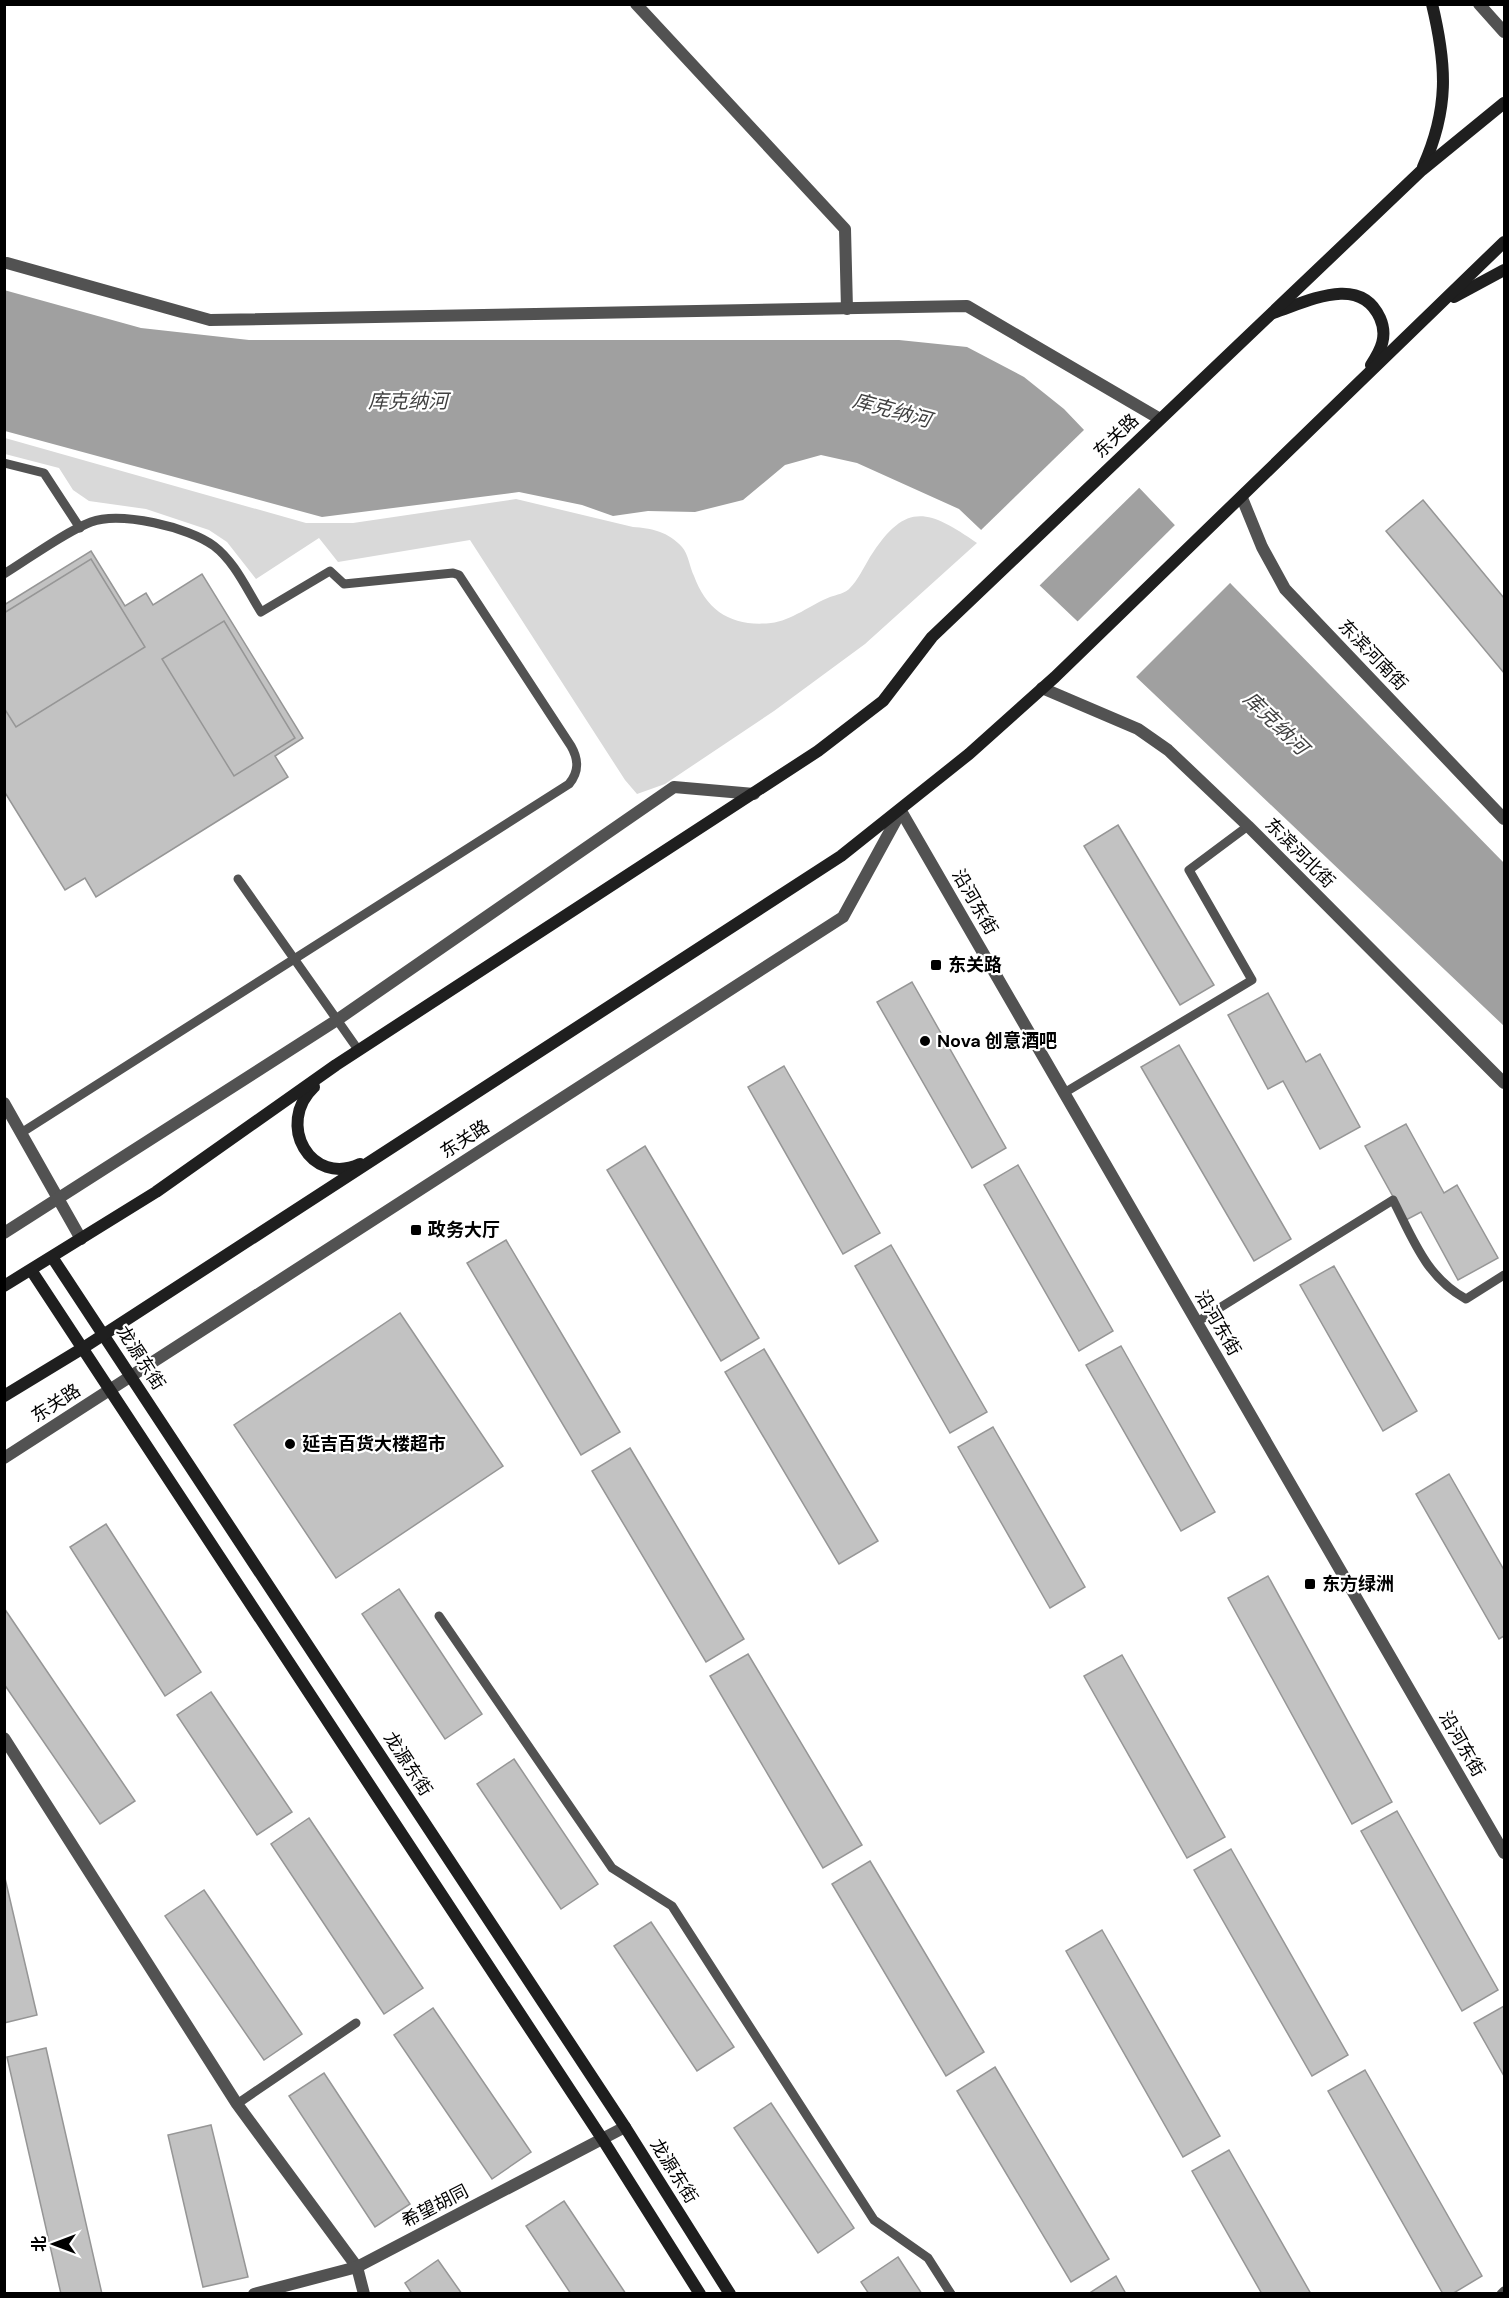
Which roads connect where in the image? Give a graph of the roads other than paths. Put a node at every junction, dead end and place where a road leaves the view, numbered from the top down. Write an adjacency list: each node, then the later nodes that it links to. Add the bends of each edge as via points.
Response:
1 (636, 4): 11 (street, via 845,229)
2 (1432, 4): 6 (main road, via 1443,73 1443,107)
3 (1479, 4): 4 (street)
4 (1504, 32)
5 (1504, 103): 6 (main road, 东关路)
6 (1422, 170): 12 (main road, 东关路)
7 (1504, 242): 10 (main road, 东关路)
8 (7, 263): 11 (street, via 210,320)
9 (1504, 270): 10 (main road)
10 (1440, 305): 13 (main road, 东关路)
11 (847, 309): 14 (street, via 967,306)
12 (1270, 314): 13 (main road, via 1335,293 1352,294 1368,302 1380,318 1384,337 1381,350); 14 (main road, 东关路)
13 (1357, 386): 16 (main road, 东关路)
14 (1160, 419): 20 (main road, 东关路, via 932,637 883,701)
15 (4, 463): 17 (lane, via 44,472)
16 (1242, 498): 19 (main road, 东关路); 22 (street, 东滨河南街, via 1285,589)
17 (80, 528): 18 (lane); 25 (lane, via 104,518 131,518 201,538 227,559 261,612 330,571 344,584 453,573 459,576 575,753 577,770 569,784)
18 (4, 574)
19 (1042, 688): 21 (main road, 东关路); 23 (street, 东滨河北街, via 1138,729 1168,750)
20 (754, 794): 26 (street, via 674,787); 27 (main road, 东关路)
21 (901, 811): 30 (street, 沿河东街); 33 (main road, 东关路, via 841,856); 44 (street, 东关路, via 843,917)
22 (1504, 819)
23 (1248, 826): 29 (street, 东滨河北街); 30 (lane, via 1189,870 1252,980)
24 (238, 879): 25 (lane)
25 (294, 959): 26 (lane); 32 (lane)
26 (337, 1020): 27 (lane); 34 (street)
27 (359, 1051): 28 (main road, 东关路)
28 (336, 1065): 33 (main road, via 304,1096 298,1109 298,1138 305,1151 327,1166 355,1167); 36 (main road, 东关路, via 156,1192)
29 (1504, 1083)
30 (1064, 1093): 41 (street, 沿河东街)
31 (4, 1103): 32 (street)
32 (21, 1133): 34 (street)
33 (378, 1156): 42 (main road, 东关路)
34 (59, 1199): 35 (street); 36 (street)
35 (4, 1233)
36 (81, 1239): 37 (main road, 东关路)
37 (52, 1257): 38 (main road, 东关路); 42 (main road, 龙源东街)
38 (31, 1270): 40 (main road, 东关路); 43 (main road)
39 (1504, 1275): 41 (lane, via 1467,1299 1455,1293 1428,1269 1393,1200)
40 (4, 1286)
41 (1197, 1322): 50 (street, 沿河东街)
42 (104, 1335): 43 (main road, 东关路); 44 (main road, 龙源东街)
43 (83, 1348): 45 (main road); 46 (main road, 东关路)
44 (131, 1376): 45 (street, 东关路); 53 (main road, 龙源东街)
45 (110, 1389): 47 (street, 东关路); 54 (main road)
46 (4, 1396)
47 (4, 1458)
48 (439, 1616): 60 (lane, via 612,1868 672,1905 874,2220 928,2258)
49 (4, 1738): 52 (street)
50 (1504, 1853)
51 (356, 2023): 52 (lane)
52 (237, 2104): 55 (street)
53 (625, 2127): 54 (street, 希望胡同); 59 (main road, 龙源东街)
54 (603, 2140): 55 (street, 希望胡同); 58 (main road)
55 (357, 2267): 56 (street, 希望胡同); 57 (street)
56 (254, 2294)
57 (364, 2294)
58 (700, 2294)
59 (730, 2294)
60 (951, 2294)

